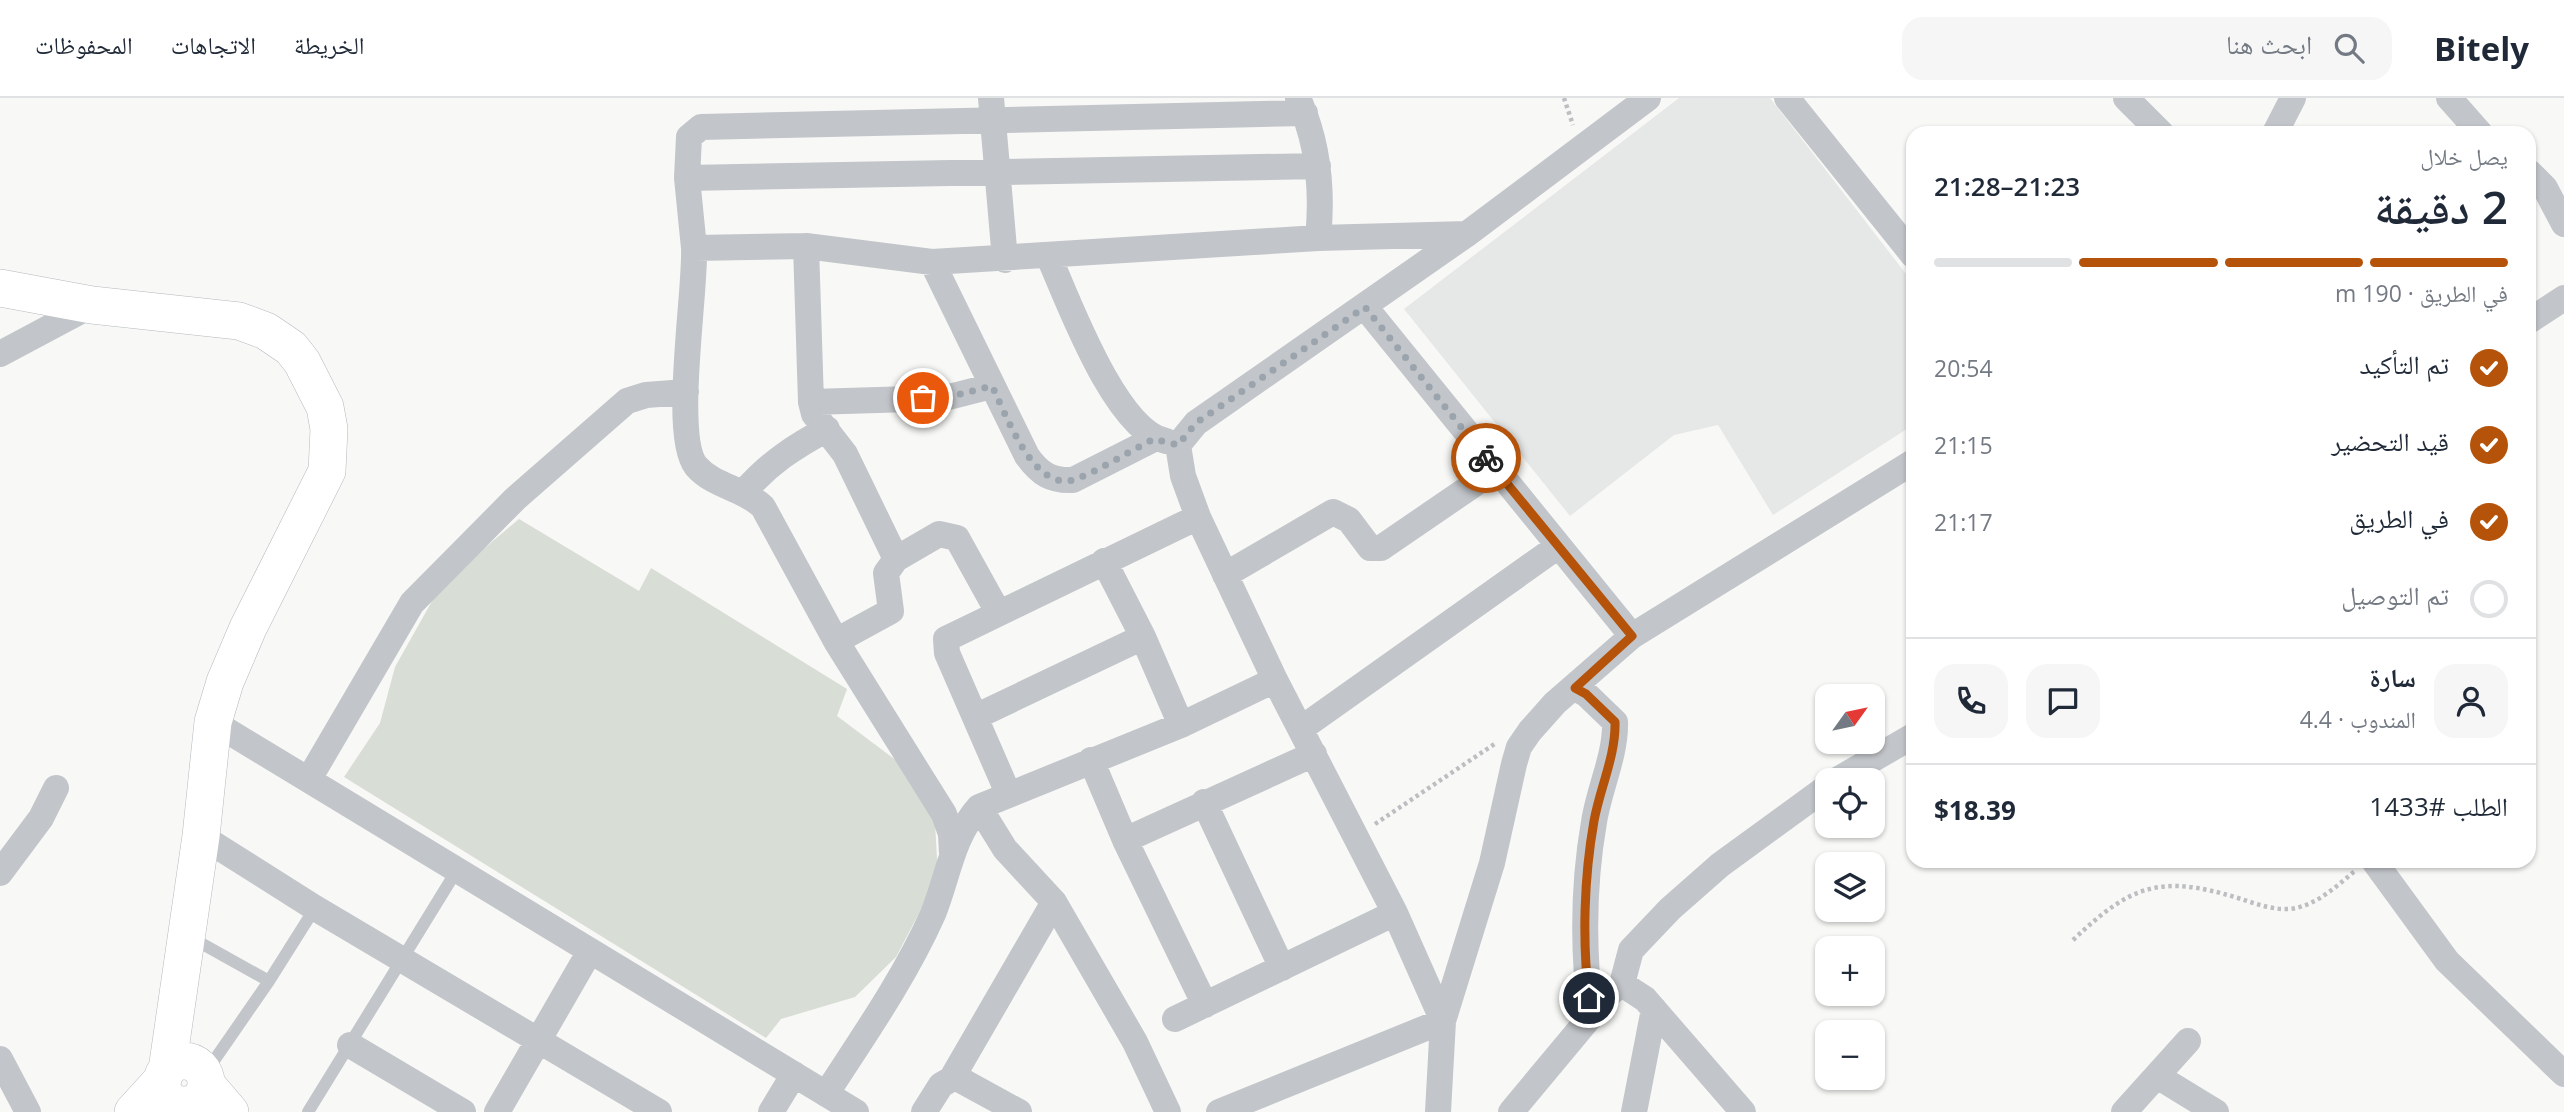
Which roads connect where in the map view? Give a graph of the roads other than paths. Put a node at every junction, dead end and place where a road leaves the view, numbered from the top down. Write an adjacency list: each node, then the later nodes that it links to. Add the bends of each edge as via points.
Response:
1 (1648, 98): 16 (street)
2 (1787, 98): 19 (street)
3 (2126, 98): 8 (street)
4 (2293, 98): 9 (street)
5 (2449, 98): 10 (street)
6 (1302, 106): 7 (street); 11 (street)
7 (992, 110): 12 (street); 13 (street, via 701,127 689,137)
8 (2154, 126)
9 (2279, 126)
10 (2474, 126)
11 (1318, 166): 12 (street); 17 (street)
12 (997, 172): 13 (street); 22 (street)
13 (687, 178): 20 (street)
14 (2536, 179): 15 (street)
15 (2564, 224)
16 (1467, 234): 17 (street); 27 (street)
17 (1318, 238): 21 (street)
18 (806, 246): 20 (street); 23 (street); 32 (street)
19 (1906, 246)
20 (694, 248): 31 (street)
21 (1049, 257): 22 (street); 34 (street, via 1120,405 1141,430)
22 (1005, 260): 23 (street)
23 (932, 262): 30 (street)
24 (0, 288): 26 (main road)
25 (2564, 298): 28 (street)
26 (92, 304): 29 (street); 50 (main road, via 239,321 266,331 302,362 325,407 327,471 248,628)
27 (1365, 307): 34 (street); 36 (street)
28 (2536, 316)
29 (0, 354)
30 (992, 386): 32 (street, via 945,398); 34 (street, via 1027,456 1048,478 1073,481)
31 (686, 392): 37 (street, via 692,461 710,479); 57 (street, via 627,401 525,490 428,586 398,626)
32 (811, 402): 33 (street, via 814,414)
33 (827, 429): 37 (street, via 765,467); 40 (street, via 845,454)
34 (1166, 442): 38 (street)
35 (1906, 466): 44 (street)
36 (1495, 470): 39 (street); 42 (street, via 1381,548 1370,548 1349,520 1332,512)
37 (744, 492): 46 (street, via 763,508)
38 (1198, 517): 41 (street); 42 (street)
39 (1557, 547): 44 (street); 52 (street)
40 (896, 559): 43 (street, via 939,534 951,535); 46 (street, via 885,581 891,611)
41 (1104, 561): 43 (street); 45 (street)
42 (1225, 575): 47 (street)
43 (998, 612): 49 (street, via 944,642)
44 (1632, 636): 48 (street)
45 (1143, 637): 49 (street); 51 (street)
46 (836, 641): 65 (street, via 944,814)
47 (1275, 680): 51 (street); 52 (street)
48 (1575, 688): 80 (street, via 1615,722 1589,863 1586,979); 82 (street, via 1555,703 1519,747 1492,863)
49 (975, 717): 59 (street)
50 (213, 722): 57 (street); 63 (main road)
51 (1181, 725): 55 (street)
52 (1302, 729): 54 (street)
53 (1906, 740): 56 (street)
54 (1314, 754): 61 (street); 71 (street)
55 (1091, 760): 59 (street); 64 (street)
56 (1858, 768)
57 (309, 779): 67 (street)
58 (56, 788): 68 (street, via 41,818)
59 (1008, 793): 62 (street)
60 (1815, 796): 77 (street, via 1720,865 1643,936 1625,964)
61 (1204, 802): 64 (street); 75 (street)
62 (979, 807): 65 (street); 69 (street, via 1005,849)
63 (201, 836): 70 (street); 72 (main road)
64 (1125, 840): 78 (street)
65 (952, 853): 92 (street, via 933,913)
66 (2368, 868): 88 (street, via 2447,961)
67 (457, 870): 73 (street); 74 (lane)
68 (0, 873)
69 (1054, 902): 90 (street); 104 (street, via 1135,1042)
70 (315, 908): 74 (street); 76 (lane)
71 (1395, 913): 75 (street); 82 (street)
72 (188, 935): 76 (lane); 91 (main road, via 182,982)
73 (590, 951): 83 (street); 87 (street)
74 (402, 960): 83 (street); 85 (lane)
75 (1282, 968): 78 (street)
76 (269, 981): 91 (lane)
77 (1622, 984): 79 (street); 80 (street)
78 (1205, 1005): 81 (street)
79 (1654, 1009): 108 (street); 109 (street)
80 (1591, 1017): 107 (street)
81 (1175, 1019)
82 (1443, 1021): 105 (street); 106 (street)
83 (538, 1041): 98 (street); 99 (street)
84 (2188, 1041): 89 (street)
85 (350, 1045): 96 (lane); 97 (street)
86 (0, 1059): 93 (street)
87 (794, 1074): 92 (street); 100 (street)
88 (2564, 1074)
89 (2157, 1076): 110 (street); 111 (street)
90 (951, 1078): 102 (street); 103 (street, via 960,1078)
91 (187, 1089): 94 (main road); 95 (main road)
92 (826, 1094): 101 (street)
93 (17, 1106)
94 (133, 1112)
95 (230, 1112)
96 (308, 1112)
97 (463, 1112)
98 (497, 1112)
99 (659, 1112)
100 (771, 1112)
101 (856, 1112)
102 (925, 1112)
103 (1019, 1112)
104 (1168, 1112)
105 (1219, 1112)
106 (1438, 1112)
107 (1511, 1112)
108 (1633, 1112)
109 (1743, 1112)
110 (2124, 1112)
111 (2216, 1112)

